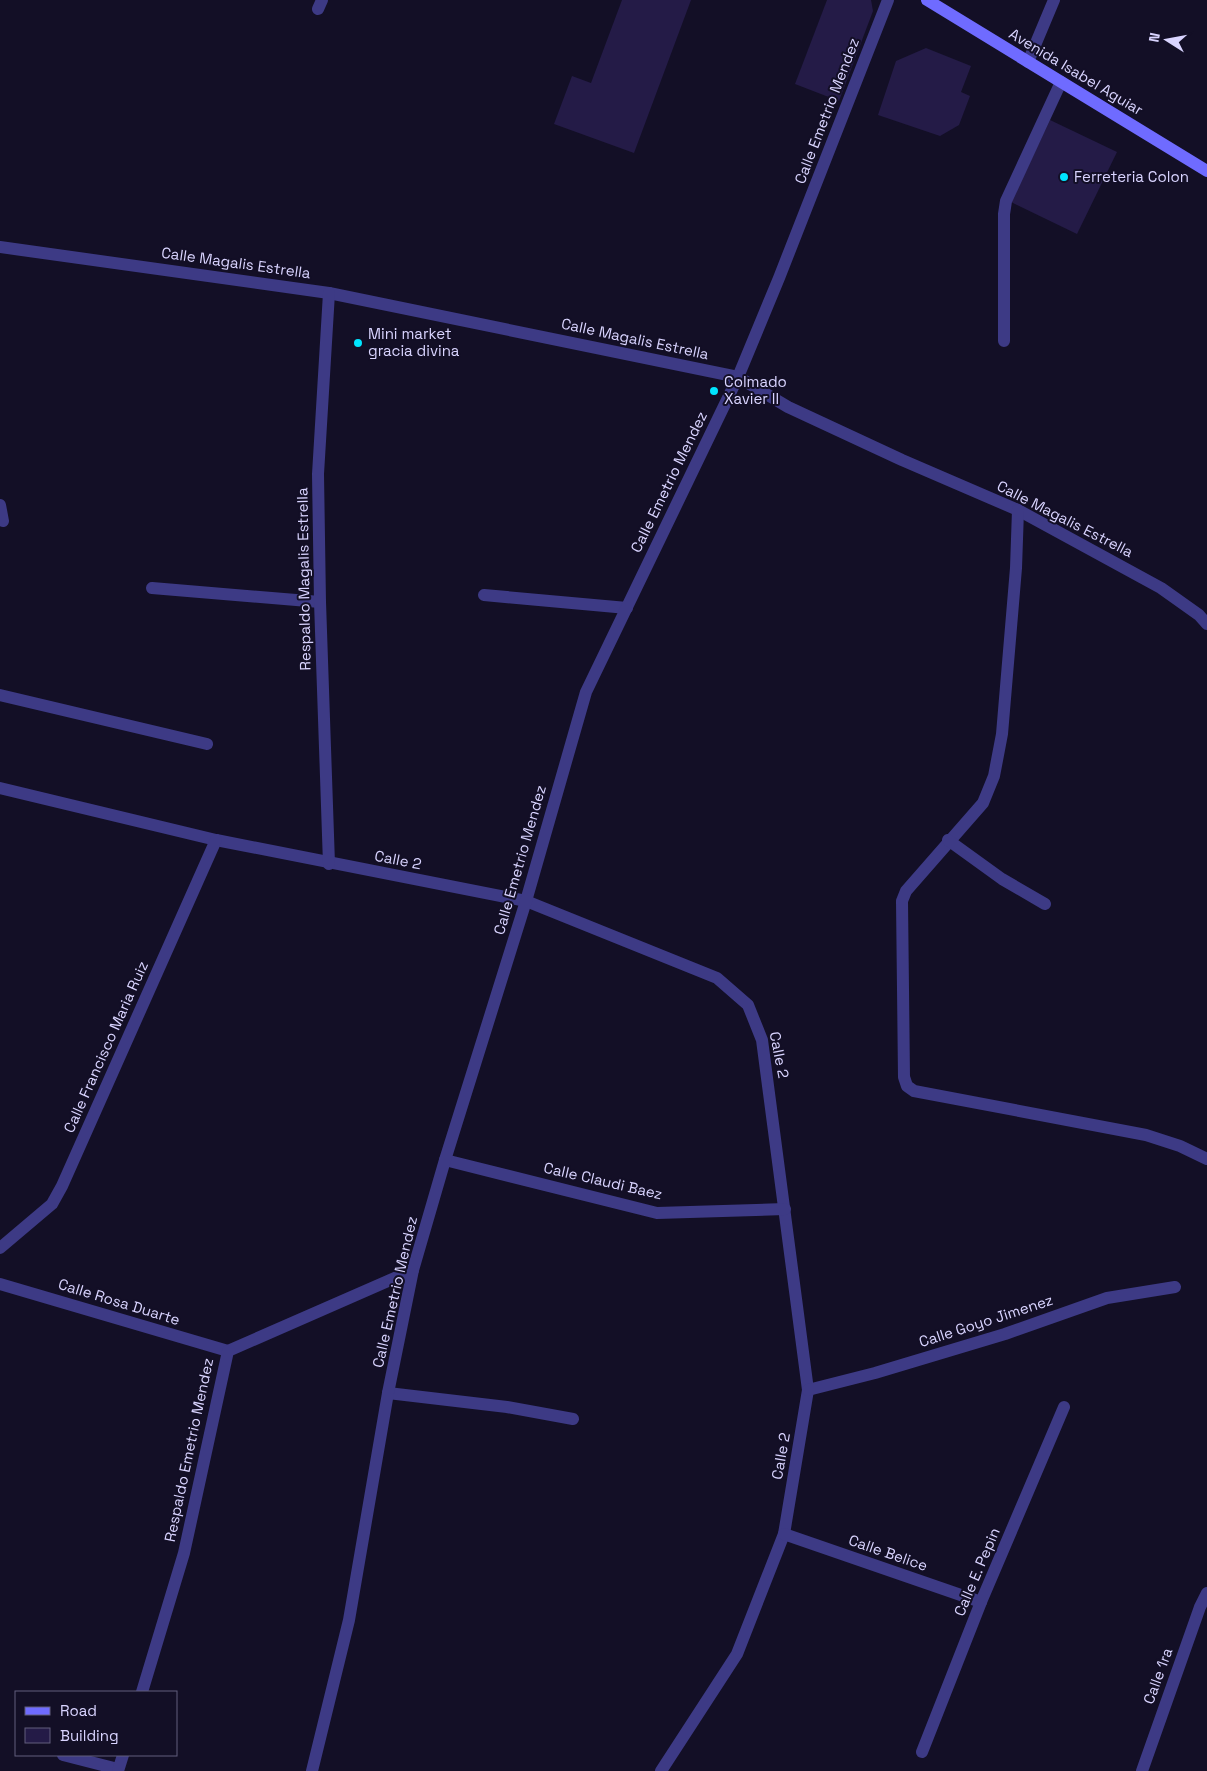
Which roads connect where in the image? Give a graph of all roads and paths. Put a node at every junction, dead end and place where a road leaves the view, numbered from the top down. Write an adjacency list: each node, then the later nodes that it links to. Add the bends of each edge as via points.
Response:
1 (888, 0): 10 (street, Calle Emetrio Mendez)
2 (927, 0): 4 (main road, Avenida Isabel Aguiar)
3 (1054, 0): 4 (street)
4 (1028, 62): 5 (main road, Avenida Isabel Aguiar)
5 (1061, 82): 6 (main road, Avenida Isabel Aguiar); 9 (street, via 1006,201)
6 (1207, 171)
7 (0, 247): 8 (street, Calle Magalis Estrella)
8 (329, 293): 10 (street, Calle Magalis Estrella); 16 (street, Respaldo Magalis Estrella, via 318,474)
9 (1004, 341)
10 (738, 377): 12 (street, Calle Magalis Estrella, via 788,407); 17 (street, Calle Emetrio Mendez)
11 (0, 505): 13 (street)
12 (1018, 510): 18 (street, Calle Magalis Estrella, via 1161,588); 23 (street, via 1002,734 994,776 983,803)
13 (3, 521)
14 (152, 588): 16 (street)
15 (484, 595): 17 (street)
16 (320, 602): 24 (street, Respaldo Magalis Estrella)
17 (627, 608): 25 (street, Calle Emetrio Mendez, via 586,692)
18 (1207, 624)
19 (0, 695): 20 (street)
20 (207, 744)
21 (0, 788): 22 (street, Calle 2)
22 (216, 840): 24 (street, Calle 2); 30 (street, Calle Francisco Maria Ruiz, via 62,1186 52,1204)
23 (948, 840): 26 (street, via 1002,879); 27 (street, via 906,890 902,901 906,1086 914,1091 1146,1135)
24 (329, 864): 25 (street, Calle 2)
25 (526, 902): 28 (street, Calle Emetrio Mendez); 29 (street, Calle 2, via 716,978 748,1005 762,1040)
26 (1045, 904)
27 (1207, 1159)
28 (445, 1160): 29 (street, Calle Claudi Baez, via 656,1212); 31 (street, Calle Emetrio Mendez)
29 (785, 1209): 35 (street, Calle 2)
30 (0, 1248)
31 (413, 1270): 34 (street, Respaldo Emetrio Mendez); 36 (street, Calle Emetrio Mendez)
32 (0, 1284): 34 (street, Calle Rosa Duarte)
33 (1175, 1287): 35 (street, Calle Goyo Jimenez, via 1107,1298 1005,1334)
34 (228, 1351): 42 (street, Respaldo Emetrio Mendez, via 184,1553)
35 (808, 1390): 39 (street, Calle 2)
36 (388, 1393): 38 (street, via 507,1406); 47 (street, Calle Emetrio Mendez, via 350,1620)
37 (1064, 1407): 41 (street, Calle E. Pepin)
38 (573, 1419)
39 (784, 1534): 41 (street, Calle Belice); 48 (street, Calle 2, via 738,1654)
40 (1207, 1593): 49 (street, Calle 1ra)
41 (981, 1602): 43 (street, Calle E. Pepin)
42 (142, 1691)
43 (922, 1752)
44 (67, 1756): 46 (street)
45 (123, 1756): 46 (street)
46 (118, 1770)
47 (312, 1771)
48 (661, 1771)
49 (1142, 1771)

